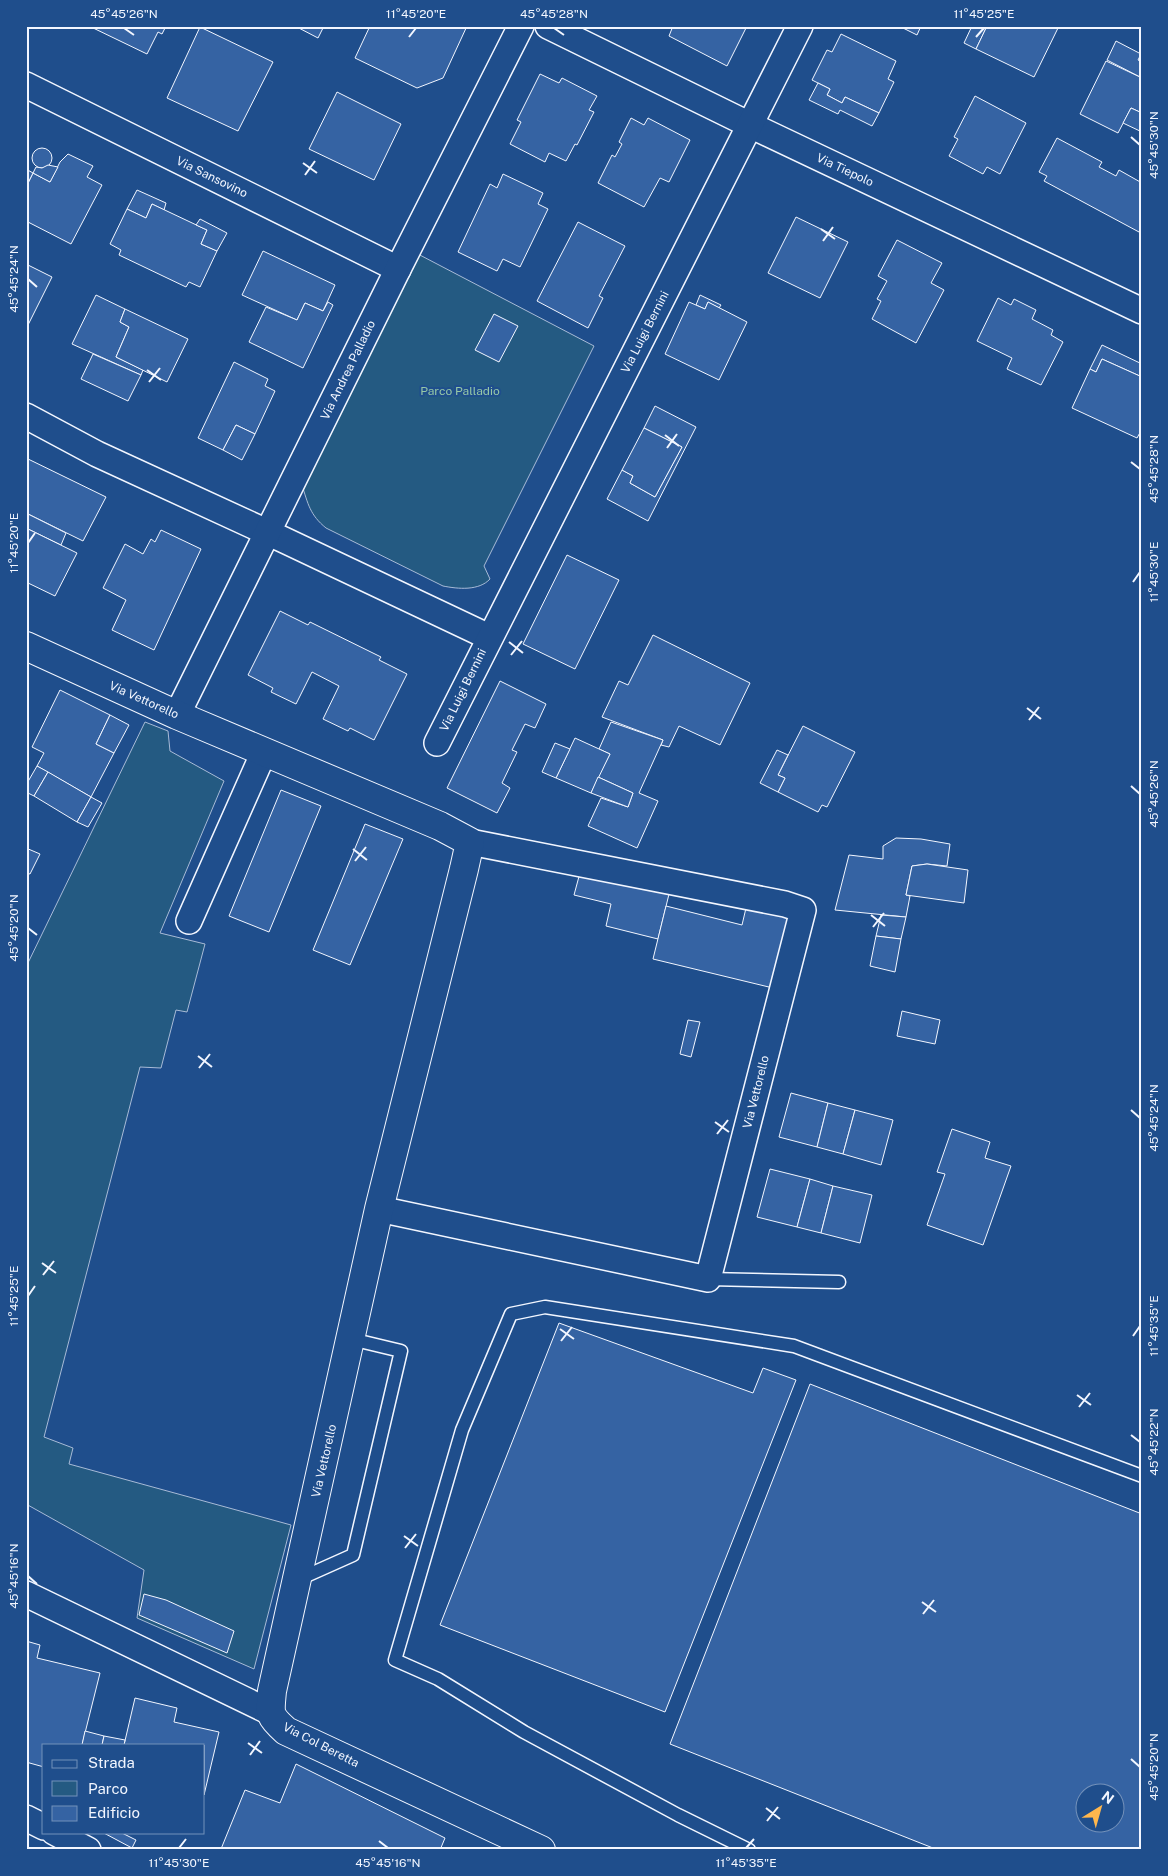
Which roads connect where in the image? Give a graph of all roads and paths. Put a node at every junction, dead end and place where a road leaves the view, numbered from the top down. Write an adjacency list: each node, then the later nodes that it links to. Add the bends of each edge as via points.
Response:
1 (521, 26): 6 (street, Via Andrea Palladio)
2 (548, 26): 5 (street, Via Tiepolo)
3 (800, 26): 5 (street, Via Luigi Bernini)
4 (26, 85): 6 (street, Via Sansovino)
5 (750, 125): 7 (street, Via Tiepolo); 10 (street, Via Luigi Bernini)
6 (398, 269): 9 (street, Via Andrea Palladio)
7 (1142, 311)
8 (26, 416): 9 (street, via 98,454)
9 (269, 533): 10 (street, Via Luigi Bernini); 12 (street, Via Andrea Palladio)
10 (489, 637): 13 (street, Via Luigi Bernini)
11 (26, 646): 12 (street, Via Vettorello)
12 (177, 715): 14 (street, Via Vettorello)
13 (437, 743)
14 (264, 752): 15 (street, Via Vettorello, via 440,826); 16 (street)
15 (470, 842): 17 (street, Via Vettorello); 18 (street, Via Vettorello, via 803,910)
16 (189, 921)
17 (379, 1209): 18 (street); 20 (street, Via Vettorello)
18 (708, 1279): 19 (lane)
19 (839, 1282)
20 (351, 1339): 22 (street, Via Vettorello); 22 (lane, via 401,1351 353,1556)
21 (1142, 1476): 30 (lane, via 794,1346 544,1307 511,1314 462,1430 395,1660 438,1679 524,1732)
22 (297, 1580): 24 (street, Via Vettorello)
23 (26, 1594): 24 (street, Via Col Beretta)
24 (270, 1712): 29 (street, Via Col Beretta, via 286,1731)
25 (26, 1818): 26 (street)
26 (42, 1826)
27 (58, 1834): 28 (street)
28 (88, 1850)
29 (540, 1850)
30 (749, 1850)

